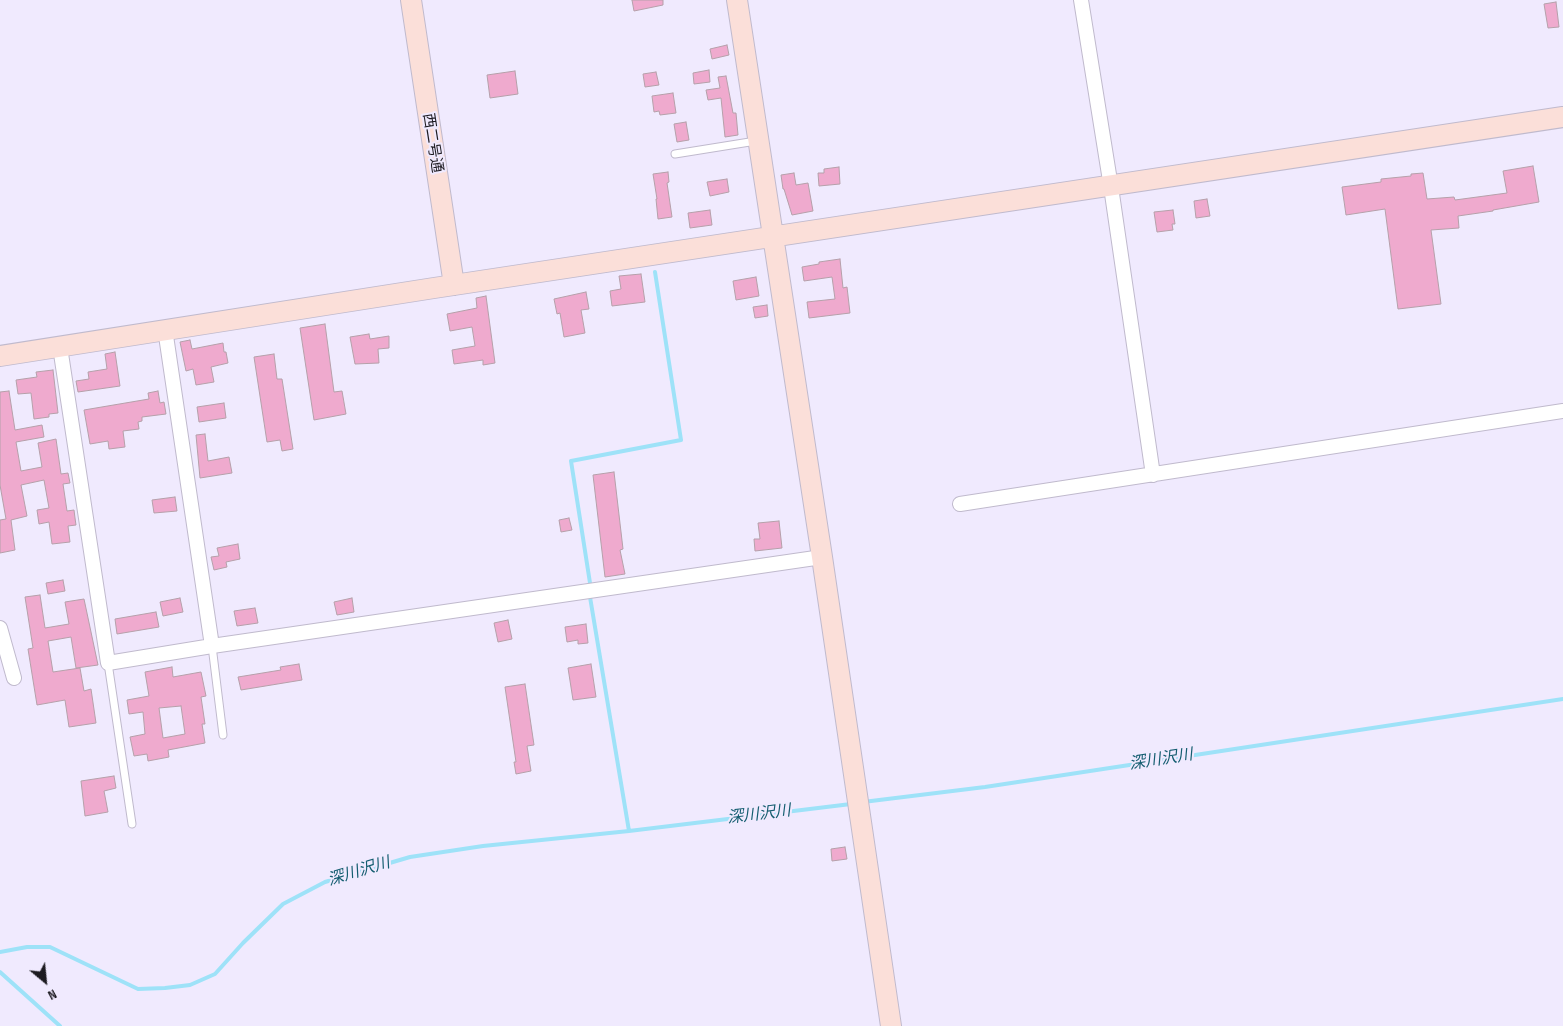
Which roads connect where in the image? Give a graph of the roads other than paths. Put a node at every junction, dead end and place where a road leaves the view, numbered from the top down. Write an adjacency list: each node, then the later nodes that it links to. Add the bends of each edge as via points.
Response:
1 (411, 0): 9 (street, 西二号通)
2 (737, 0): 5 (street)
3 (1081, 0): 7 (street)
4 (1563, 118): 7 (street)
5 (758, 141): 6 (lane); 8 (street)
6 (675, 154)
7 (1110, 187): 8 (street); 14 (street)
8 (773, 238): 9 (street); 16 (street)
9 (454, 285): 10 (street)
10 (165, 329): 11 (street); 18 (street)
11 (60, 347): 12 (street); 19 (street)
12 (0, 356)
13 (1563, 411): 14 (street)
14 (1153, 475): 15 (street)
15 (960, 504)
16 (822, 557): 18 (street); 23 (street)
17 (0, 628): 20 (street)
18 (212, 646): 19 (street); 21 (lane)
19 (108, 663): 22 (lane)
20 (14, 678)
21 (223, 735)
22 (132, 824)
23 (891, 1026)

